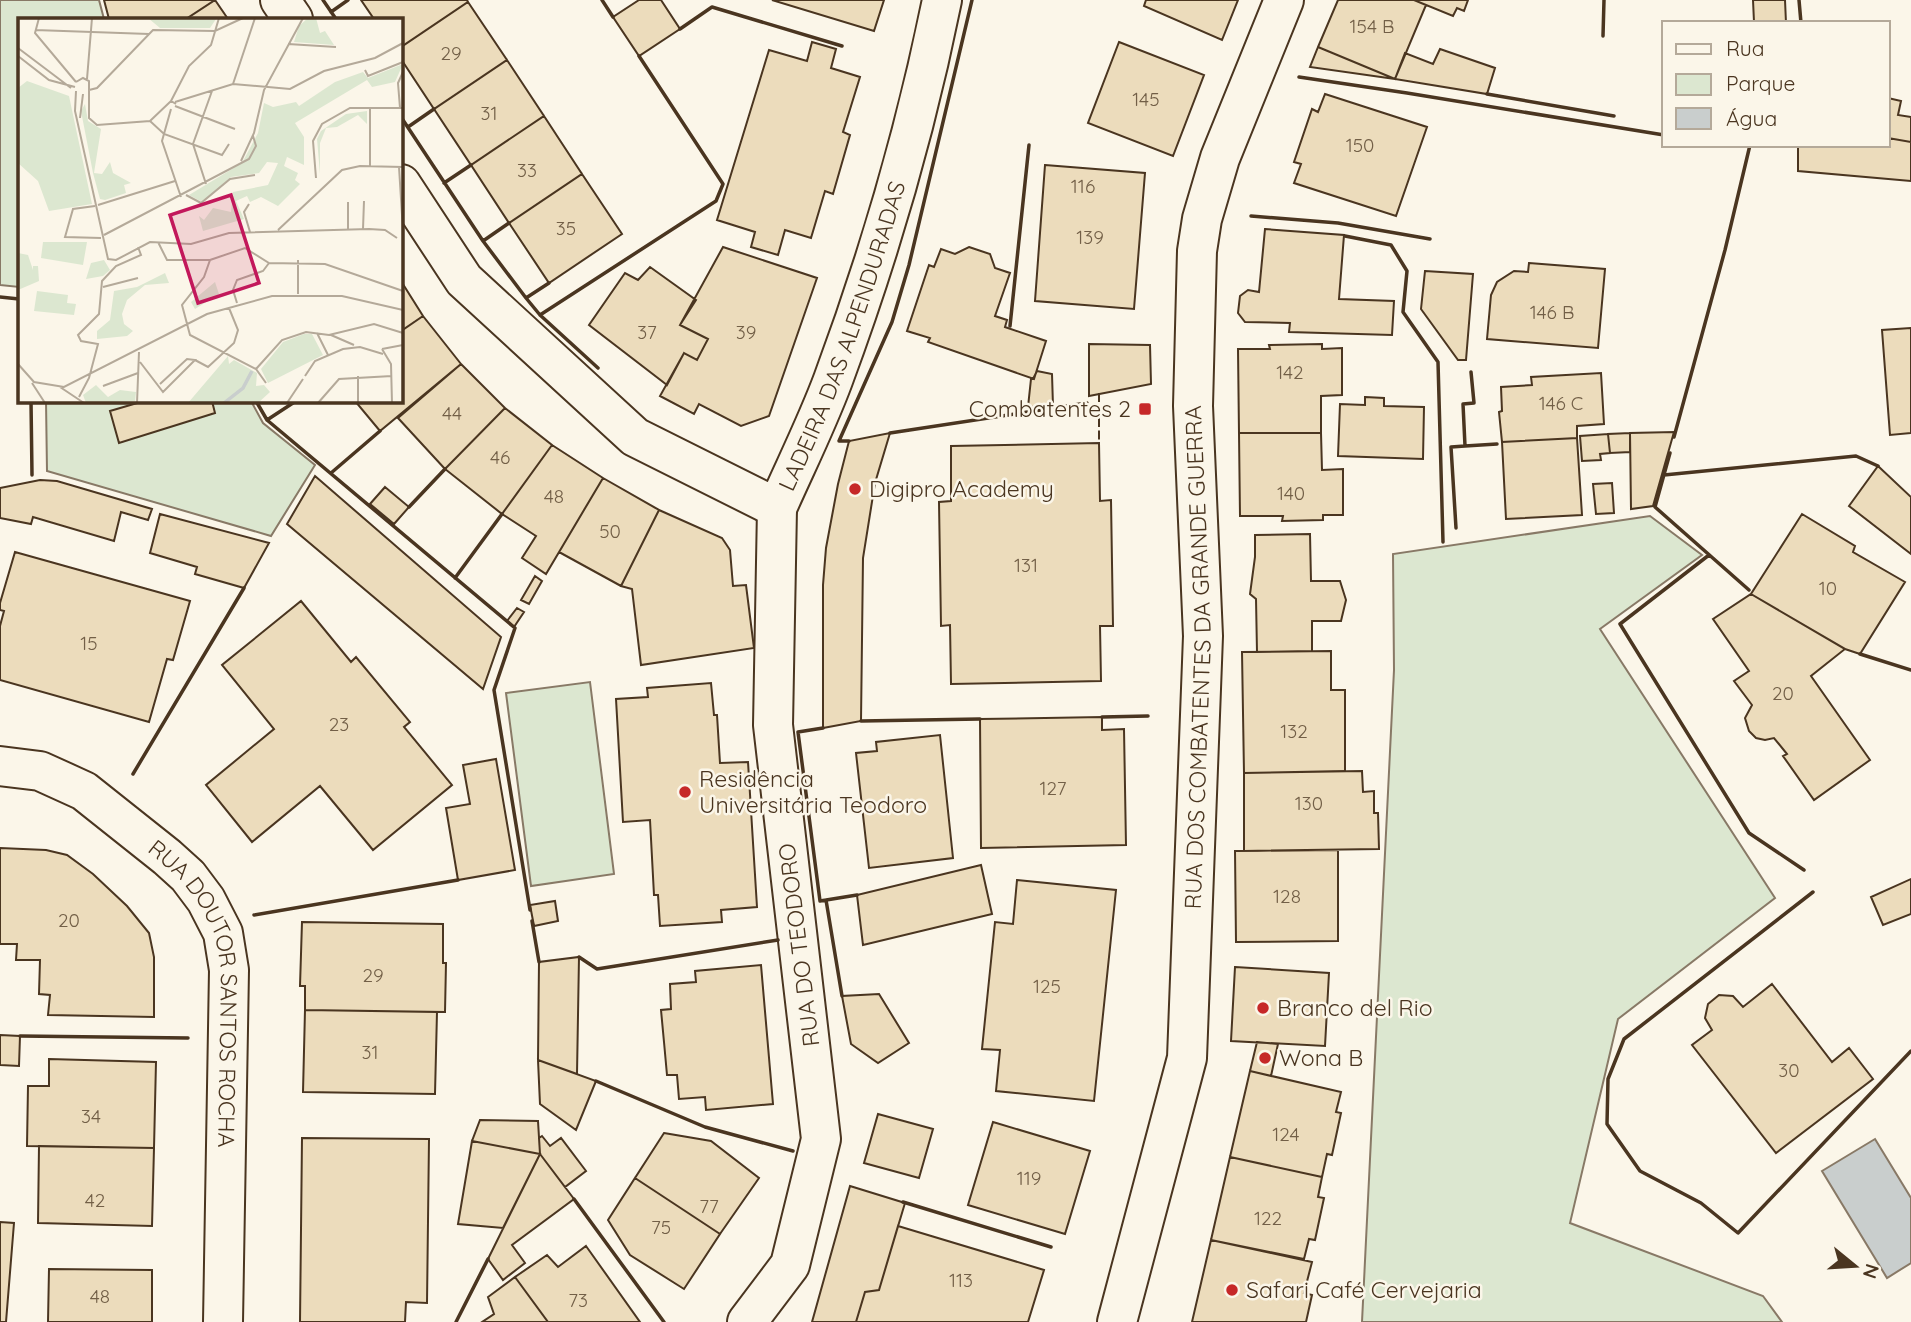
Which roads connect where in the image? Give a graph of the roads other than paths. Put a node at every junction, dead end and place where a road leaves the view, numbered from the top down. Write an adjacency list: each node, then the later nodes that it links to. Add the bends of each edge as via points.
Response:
1 (280, 0): 4 (street)
2 (942, 0): 6 (street, LADEIRA DAS ALPENDURADAS, via 877,254 832,383)
3 (1284, 0): 10 (street, RUA DOS COMBATENTES DA GRANDE GUERRA, via 1220,159 1197,251 1193,406 1203,636 1187,1058)
4 (292, 18)
5 (402, 186): 6 (street, LADEIRA DAS ALPENDURADAS, via 464,280 635,437)
6 (777, 508): 9 (street, RUA DO TEODORO, via 774,725 821,1139 790,1265)
7 (0, 766): 8 (street, RUA DOUTOR SANTOS ROCHA, via 40,771 84,791 188,876 223,933 229,970)
8 (223, 1322)
9 (747, 1322)
10 (1116, 1322)

